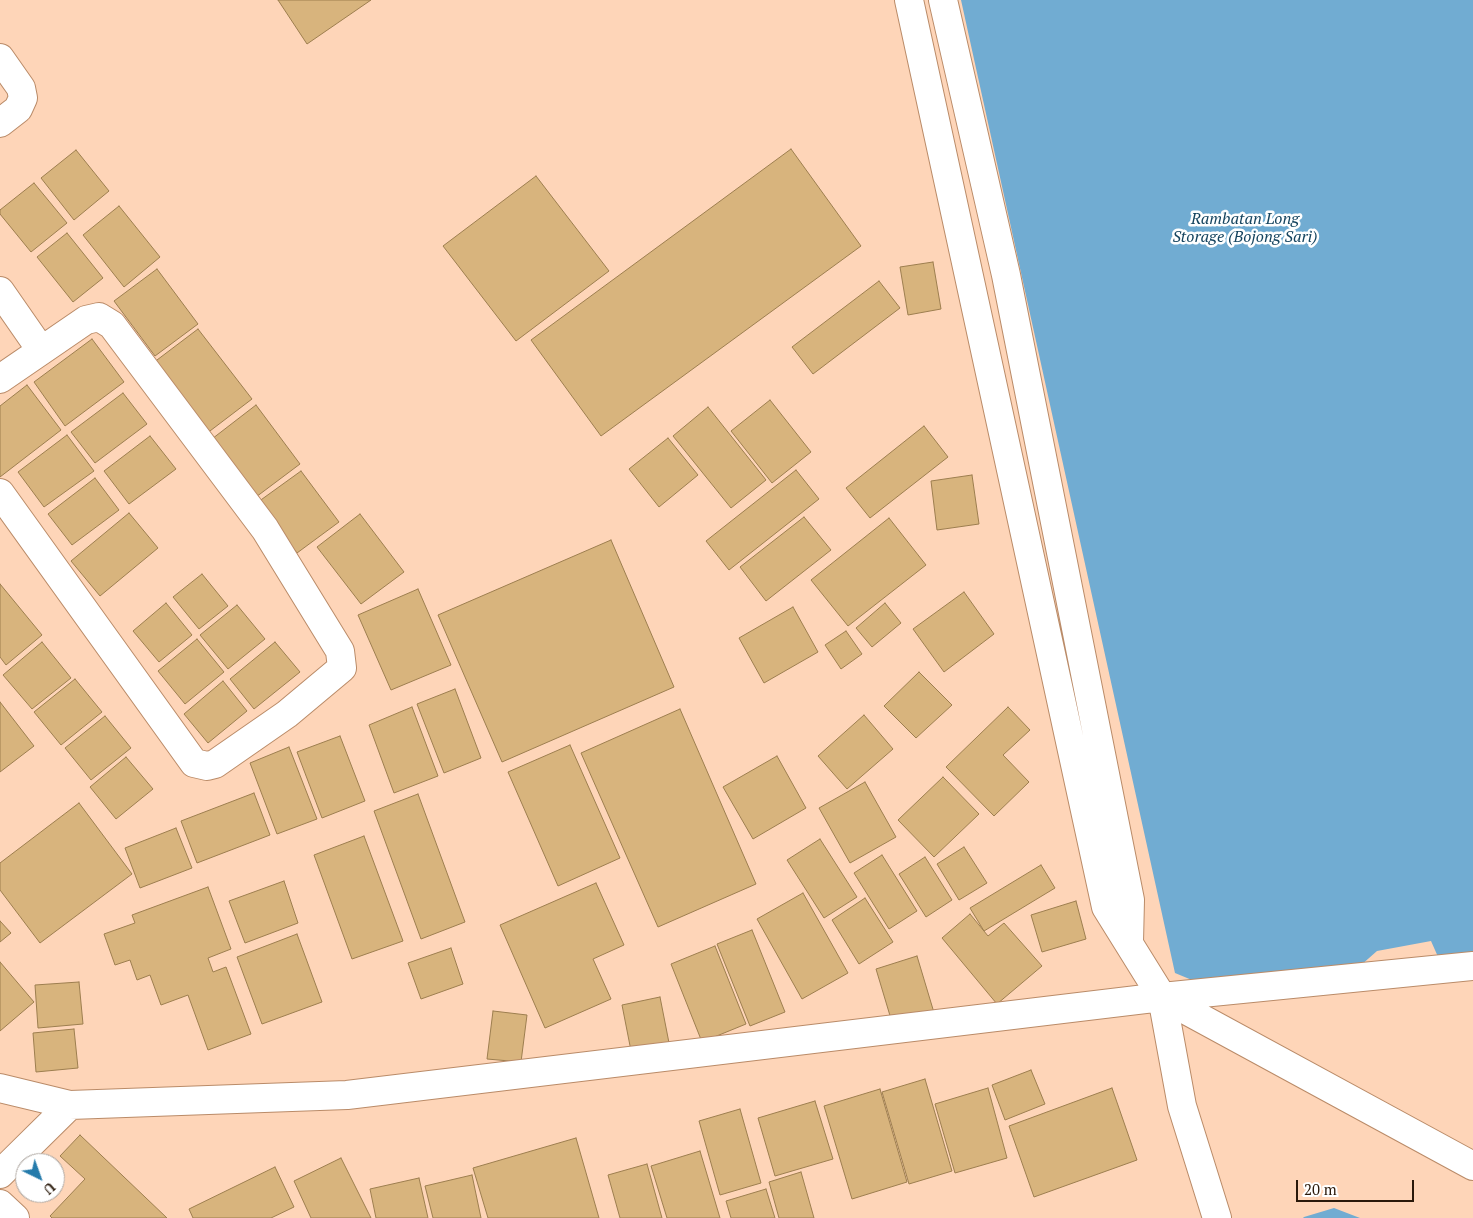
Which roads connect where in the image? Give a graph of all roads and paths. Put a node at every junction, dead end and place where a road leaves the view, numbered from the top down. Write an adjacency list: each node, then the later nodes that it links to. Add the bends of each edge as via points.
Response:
1 (909, 0): 9 (street, via 1106,907)
2 (943, 0): 9 (street, via 1006,275 1130,900)
3 (0, 58): 4 (street, via 21,88 23,98 18,109)
4 (0, 123)
5 (0, 291): 6 (street)
6 (41, 350): 7 (street); 8 (street, via 92,317 99,317 112,325 265,529 340,651 342,668 287,714 214,764 207,766 194,762)
7 (0, 378)
8 (0, 493)
9 (1129, 942): 11 (street)
10 (1473, 966): 11 (street)
11 (1162, 998): 13 (street, via 347,1095); 14 (street); 18 (street, via 1182,1106)
12 (0, 1088): 13 (street)
13 (70, 1105): 15 (street)
14 (1473, 1166)
15 (0, 1174)
16 (0, 1204): 17 (street)
17 (15, 1218)
18 (1217, 1218)

